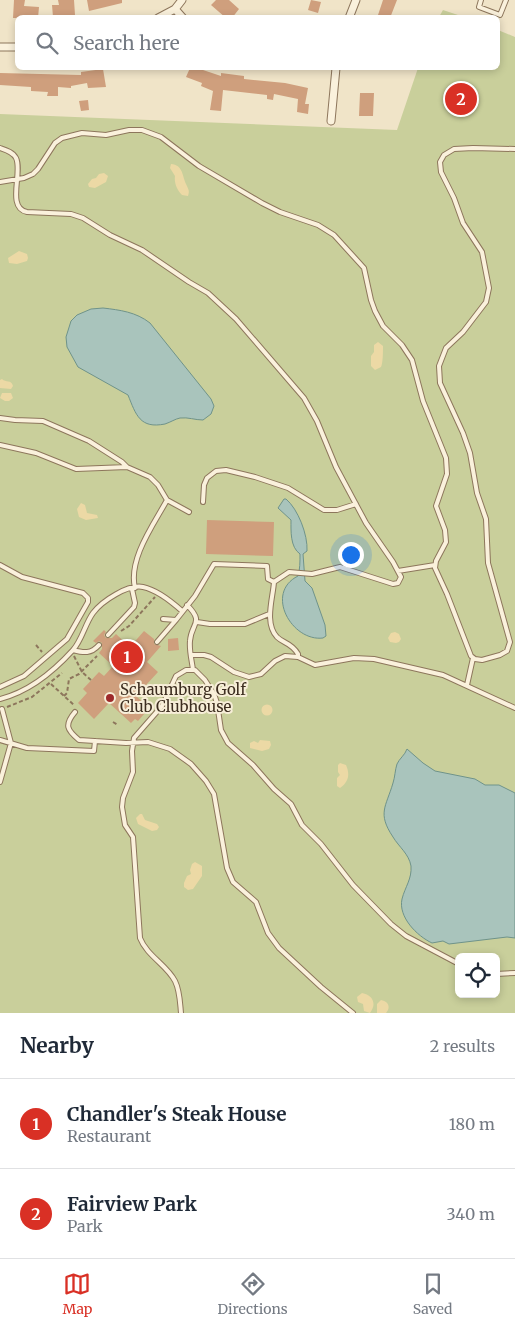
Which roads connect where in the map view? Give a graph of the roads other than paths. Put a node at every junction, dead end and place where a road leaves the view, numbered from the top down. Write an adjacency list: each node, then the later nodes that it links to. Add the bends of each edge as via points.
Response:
1 (182, 0): 5 (street)
2 (356, 0): 8 (street)
3 (481, 0): 4 (lane, via 479,7 500,15)
4 (506, 0)
5 (175, 8): 6 (street); 7 (street)
6 (163, 15)
7 (181, 15)
8 (350, 15)
9 (0, 47): 10 (street)
10 (15, 47)
11 (335, 70): 12 (street)
12 (331, 121)
13 (0, 148): 15 (lane, via 16,158)
14 (515, 149): 41 (lane, via 454,149 444,154 440,162 441,172 463,223 482,252 489,288 488,299 446,348 439,366 440,383 470,454 478,498 486,519 488,563 510,642 506,652 500,656 482,660)
15 (17, 179): 16 (lane); 22 (lane, via 20,210 83,218 210,294 230,313 304,398); 25 (lane, via 35,172 62,138 82,133 106,135 142,130 161,137 199,166 276,210 318,225 334,235 364,268 375,311 412,360 423,401 446,458 447,474 436,506 446,542)
16 (0, 182)
17 (0, 418): 19 (lane, via 46,422 89,442)
18 (0, 445): 19 (lane, via 36,453 76,469)
19 (126, 467): 20 (lane, via 150,477)
20 (167, 500): 23 (lane); 28 (lane, via 140,550)
21 (203, 502): 22 (lane, via 206,478 216,471 226,470 288,488 324,510)
22 (356, 504): 26 (lane)
23 (189, 512)
24 (0, 565): 44 (lane, via 22,577 83,593 88,602 66,639 24,676)
25 (435, 565): 26 (lane); 41 (lane)
26 (398, 570): 27 (lane, via 400,580 396,584 344,568 312,574 289,572)
27 (274, 582): 29 (lane, via 268,578 267,566 214,564); 31 (lane)
28 (133, 588): 30 (lane, via 143,587 158,594); 35 (lane, via 134,607); 38 (lane, via 110,598 96,609)
29 (187, 605): 30 (lane); 34 (lane, via 195,613)
30 (182, 611): 33 (lane)
31 (268, 614): 34 (lane, via 245,624); 40 (lane, via 275,634 291,645)
32 (163, 620): 33 (lane)
33 (176, 620): 36 (lane)
34 (197, 622): 39 (lane, via 190,639)
35 (108, 635)
36 (157, 642)
37 (99, 645): 38 (lane, via 88,653)
38 (73, 650): 45 (lane, via 33,685)
39 (191, 655): 40 (lane, via 210,657 249,677 260,674 282,657); 42 (lane)
40 (298, 657): 43 (lane, via 315,665 354,658 374,659 430,672)
41 (472, 658): 43 (lane)
42 (193, 670): 51 (lane, via 174,679 162,706); 54 (lane, via 214,694 220,727 228,743 291,804 302,825 353,885 406,936)
43 (467, 685): 47 (lane)
44 (0, 687)
45 (0, 699)
46 (2, 708): 52 (lane)
47 (515, 708)
48 (75, 712): 50 (lane, via 68,722 69,730 79,740)
49 (0, 740): 52 (lane)
50 (95, 741): 51 (lane); 52 (lane, via 94,751 27,748)
51 (133, 742): 57 (lane, via 133,772 123,798 122,813 133,837 139,934 145,948 175,981); 58 (lane, via 164,746 196,768 214,794 227,868 233,882 256,902 268,933 279,948)
52 (11, 743): 53 (lane)
53 (0, 782)
54 (455, 962)
55 (515, 973): 56 (lane)
56 (500, 974)
57 (181, 1013)
58 (353, 1013)

